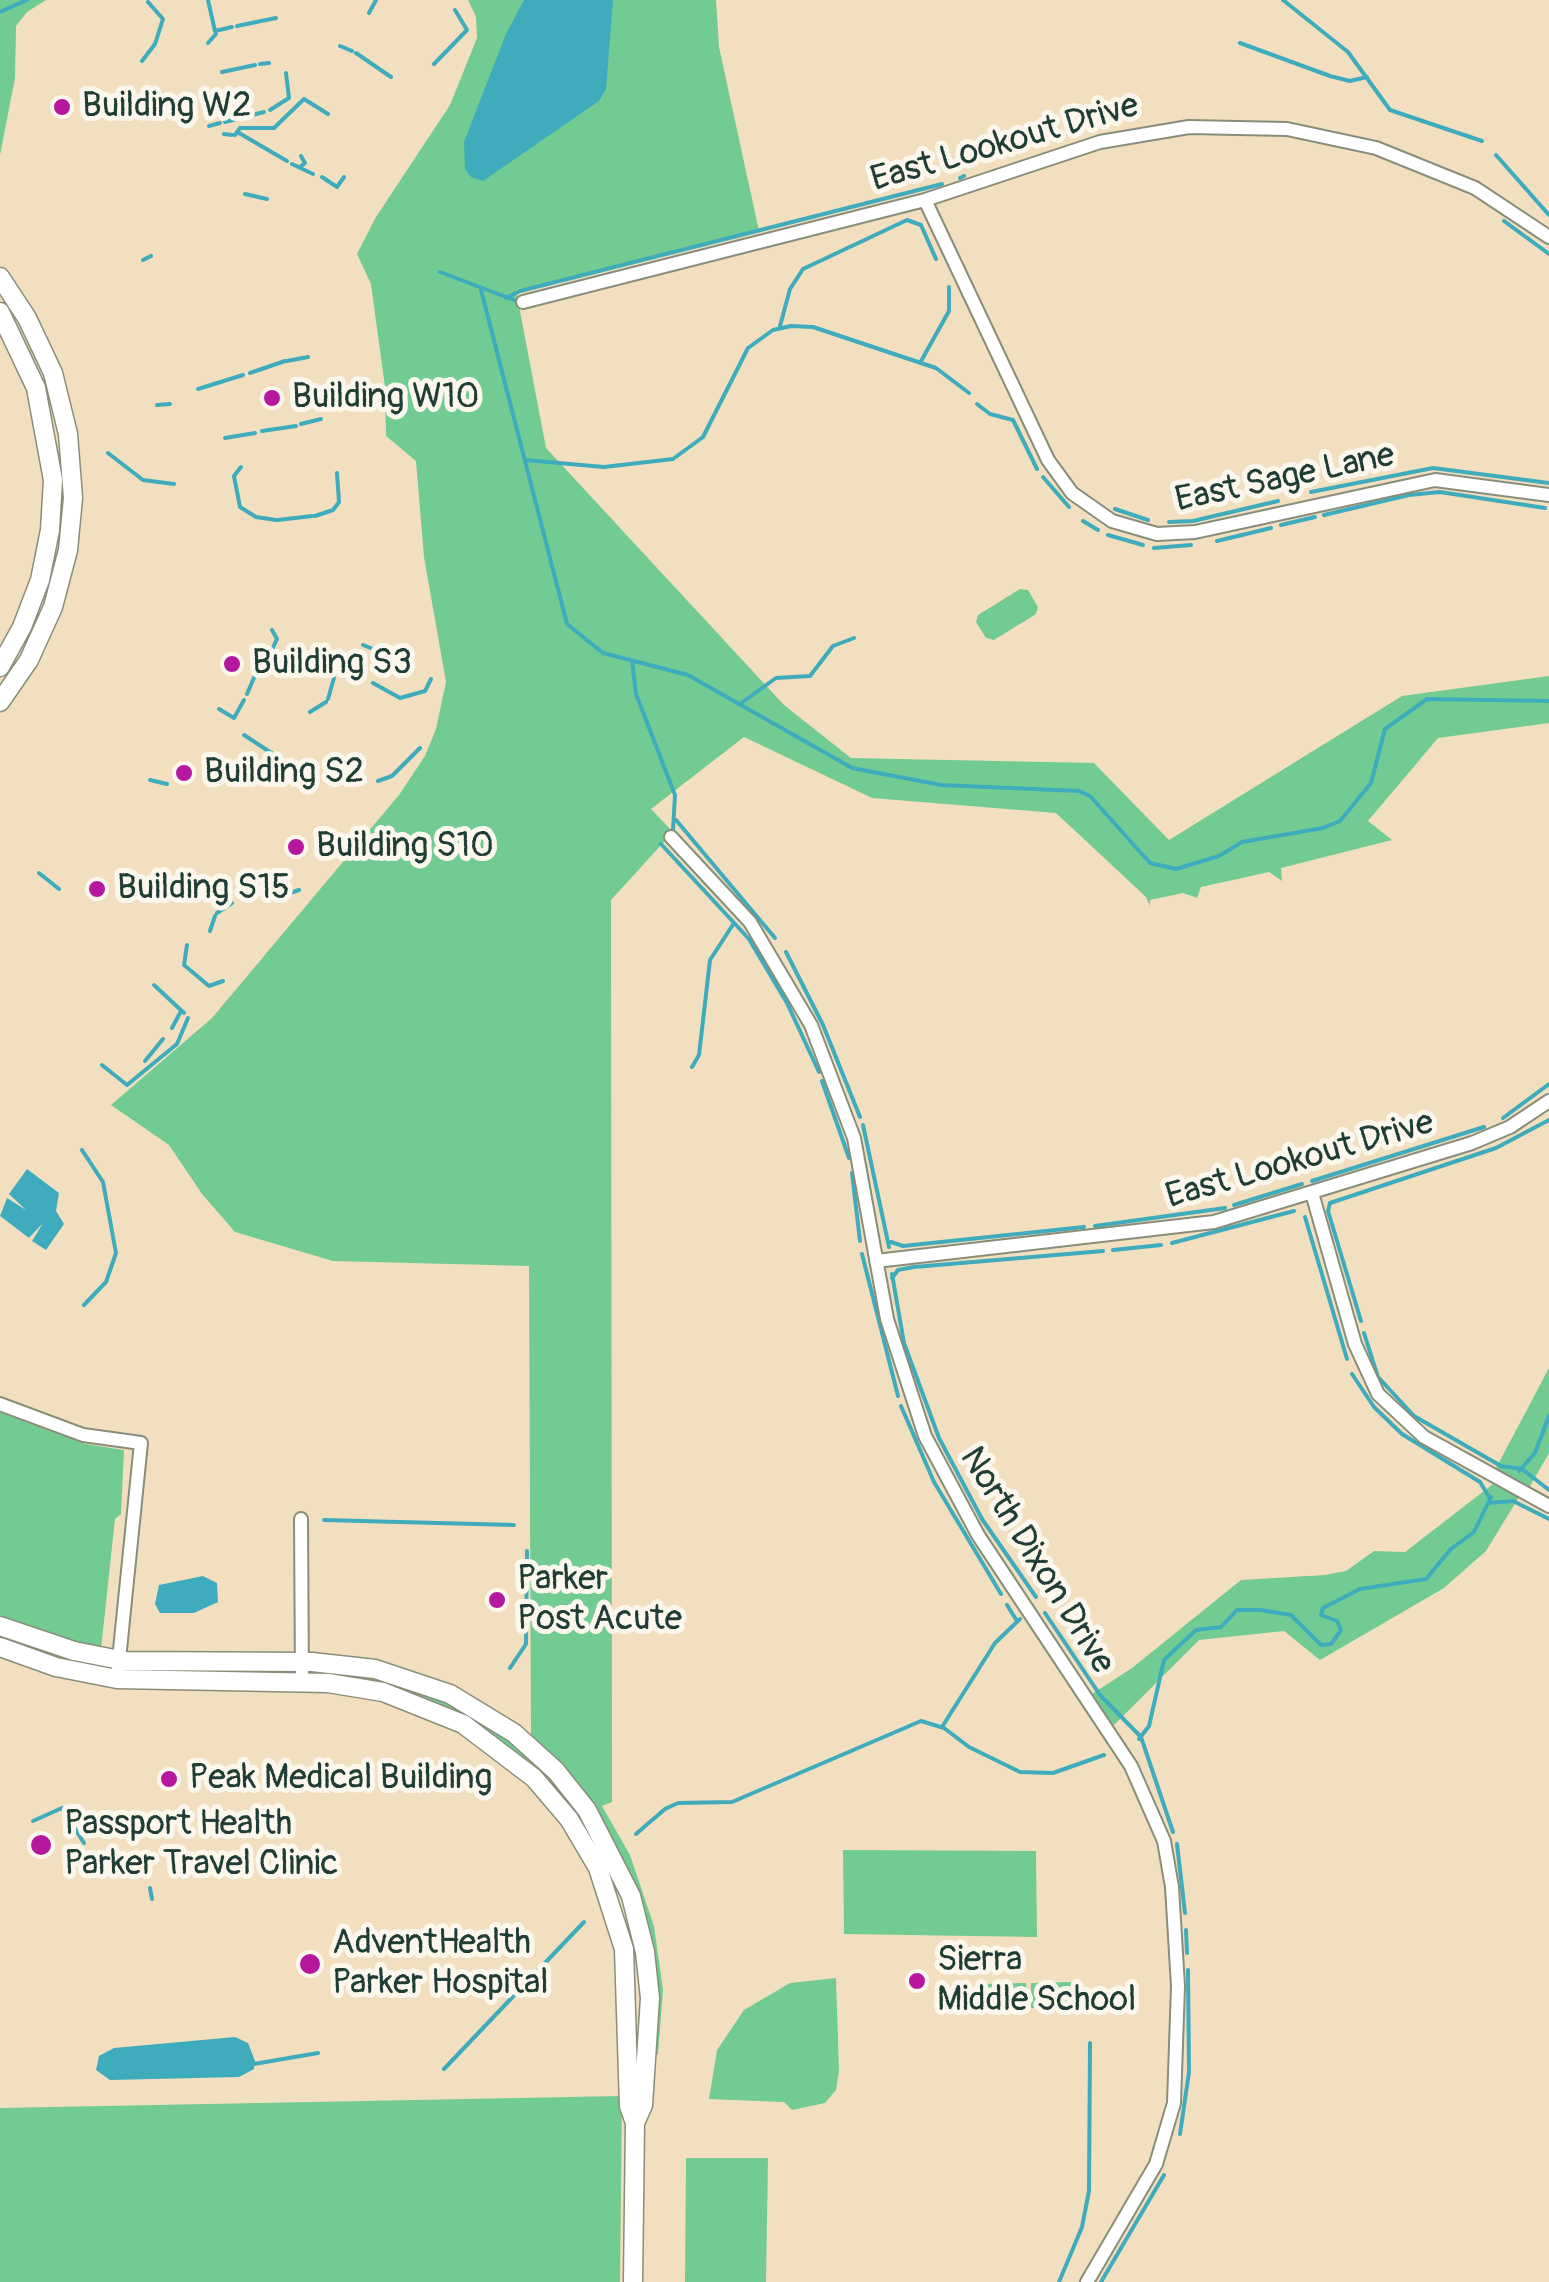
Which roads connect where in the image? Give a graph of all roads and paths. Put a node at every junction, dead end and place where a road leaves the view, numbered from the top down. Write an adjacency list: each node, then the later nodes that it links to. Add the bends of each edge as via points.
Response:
1 (925, 200): 2 (street, East Lookout Drive, via 1125,136 1197,126 1264,127 1338,138 1418,162 1491,197); 4 (street, East Lookout Drive); 6 (street, East Sage Lane, via 1048,460 1082,502 1117,524 1156,534 1195,532 1434,480)
2 (1549, 237)
3 (0, 277): 8 (main road, via 31,325 56,384 73,498 55,601)
4 (523, 302)
5 (0, 312): 7 (main road, via 36,388 52,480 40,580)
6 (1549, 495)
7 (0, 667)
8 (0, 702)
9 (671, 837): 12 (street, North Dixon Drive, via 755,928 811,1024 854,1138)
10 (1549, 1102): 11 (street, East Lookout Drive, via 1472,1143)
11 (1312, 1193): 12 (street, East Lookout Drive, via 1196,1226); 14 (street, via 1355,1344 1378,1394 1424,1437)
12 (876, 1261): 23 (street, North Dixon Drive, via 895,1352 931,1448 978,1536 1131,1766 1168,1861 1178,2020 1174,2104 1156,2164)
13 (0, 1404): 19 (street, via 83,1435 141,1443)
14 (1549, 1506)
15 (301, 1519): 18 (street)
16 (0, 1626): 19 (main road)
17 (0, 1647): 19 (main road, via 50,1666)
18 (302, 1662): 19 (main road); 20 (street); 21 (main road, via 374,1669 457,1698 525,1742 587,1810 631,1896 647,1963 646,2066)
19 (118, 1670): 20 (main road)
20 (302, 1682): 21 (main road, via 370,1689 449,1716 511,1757 561,1808 598,1868 621,1935)
21 (635, 2123): 22 (main road)
22 (634, 2282)
23 (1087, 2282)

